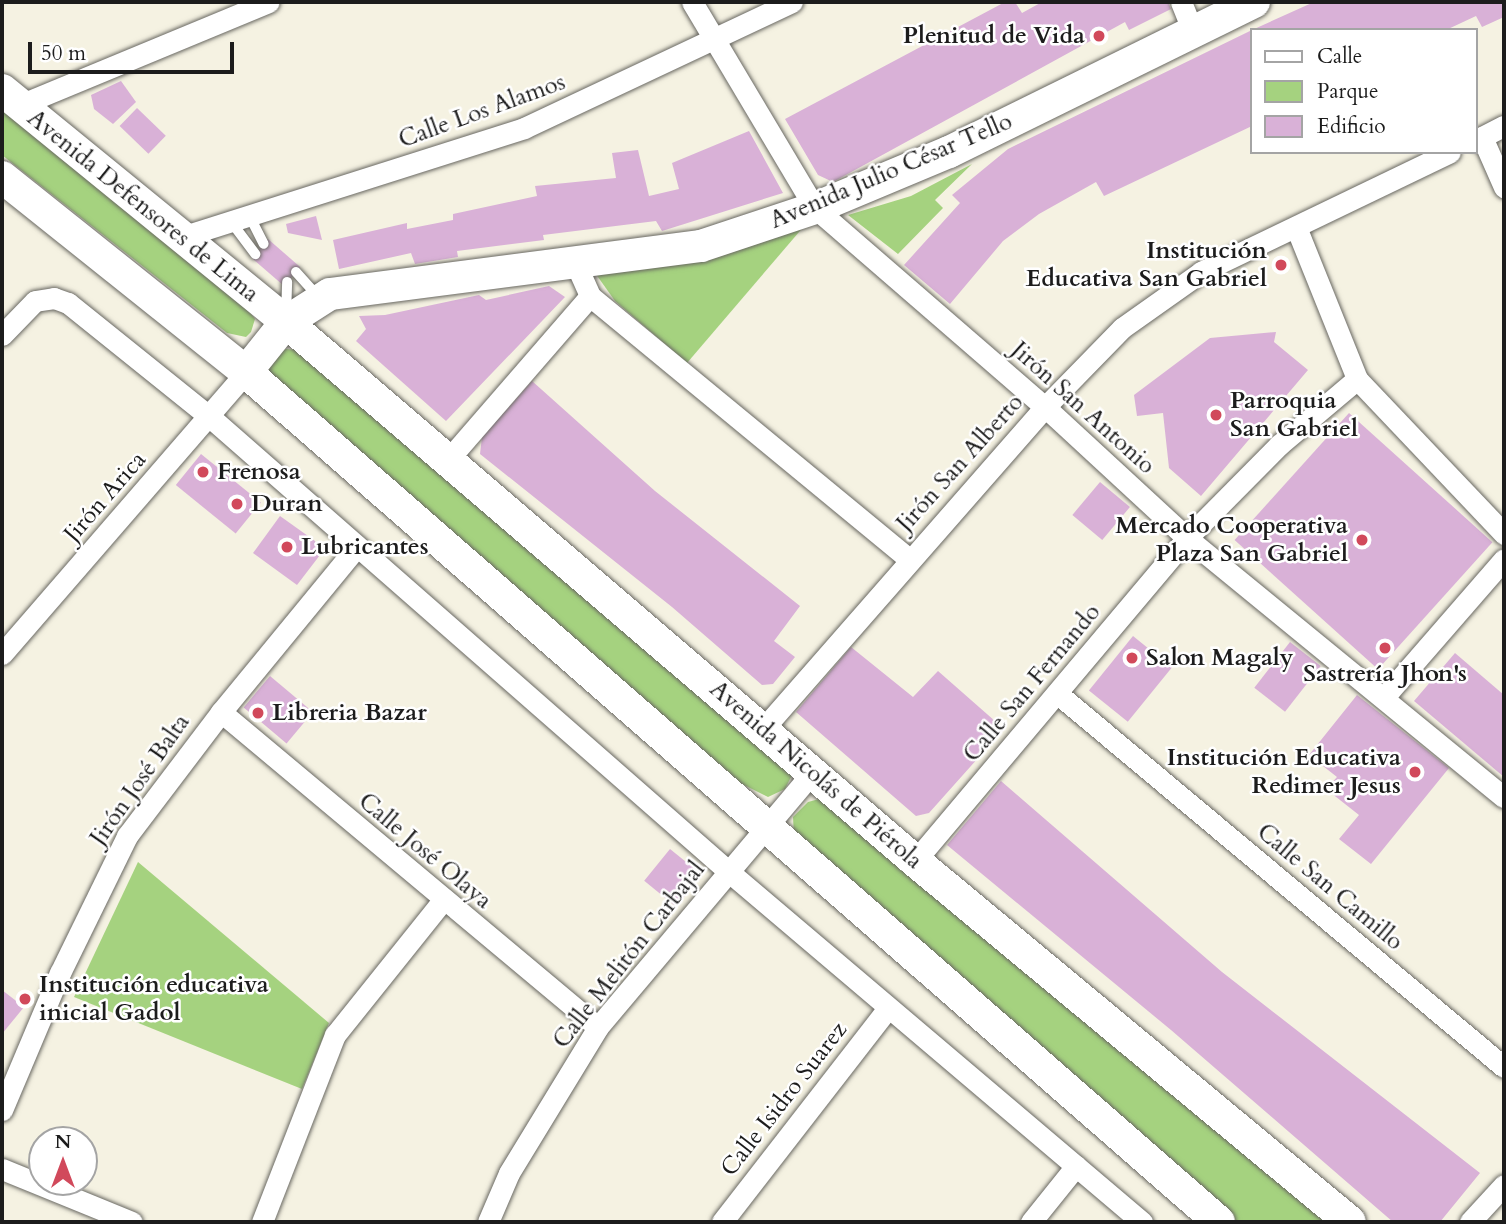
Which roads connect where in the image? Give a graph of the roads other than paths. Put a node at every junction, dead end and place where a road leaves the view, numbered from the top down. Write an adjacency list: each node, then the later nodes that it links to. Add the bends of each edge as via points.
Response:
1 (269, 2): 8 (street)
2 (692, 2): 7 (street, Jirón San Antonio)
3 (792, 2): 7 (street, Calle Los Alamos)
4 (1181, 2): 6 (street)
5 (1254, 2): 6 (main road, Avenida Julio César Tello)
6 (1193, 31): 14 (main road, Avenida Julio César Tello, via 949,152)
7 (713, 43): 14 (street, Jirón San Antonio); 15 (street, Calle Los Alamos, via 524,128)
8 (11, 97): 17 (main road, Avenida Defensores de Lima)
9 (1504, 126): 10 (street)
10 (1479, 138): 13 (street)
11 (1446, 154): 16 (street, Jirón San Alberto)
12 (2, 177): 27 (main road)
13 (1504, 187)
14 (815, 208): 20 (main road, Avenida Julio César Tello, via 701,246); 29 (street, Jirón San Antonio)
15 (241, 220): 17 (street, Calle Los Alamos); 18 (lane); 19 (lane)
16 (1296, 227): 28 (street); 29 (street, Jirón San Alberto, via 1201,272 1122,328)
17 (178, 238): 25 (main road, Avenida Defensores de Lima)
18 (264, 244)
19 (256, 254)
20 (575, 262): 23 (street); 24 (main road, Avenida Julio César Tello, via 330,294)
21 (296, 272): 24 (lane)
22 (287, 282): 25 (lane)
23 (590, 296): 31 (street); 36 (street)
24 (321, 300): 25 (main road, Avenida Julio César Tello)
25 (285, 322): 27 (main road, Avenida Julio César Tello); 31 (main road, Avenida Nicolás de Piérola)
26 (2, 335): 30 (street, via 35,301 54,298 68,303)
27 (246, 372): 30 (street, Jirón Arica); 44 (main road)
28 (1357, 379): 32 (street); 33 (street, Calle San Fernando, via 1279,446)
29 (1045, 407): 33 (street, Jirón San Antonio); 36 (street, Jirón San Alberto)
30 (210, 417): 34 (street); 37 (street, Jirón Arica)
31 (447, 461): 41 (main road, Avenida Nicolás de Piérola)
32 (1504, 534)
33 (1187, 538): 38 (street, Calle San Fernando); 39 (street, Jirón San Antonio)
34 (355, 549): 40 (street, Jirón José Balta); 46 (street)
35 (1504, 558): 39 (street)
36 (909, 559): 41 (street, Jirón San Alberto)
37 (2, 654)
38 (1058, 694): 45 (street, Calle San Fernando); 50 (street, Calle San Camillo)
39 (1385, 696): 43 (street, Jirón San Antonio)
40 (220, 712): 47 (street, Calle José Olaya); 51 (street, Jirón José Balta, via 119,850)
41 (763, 729): 42 (main road, Avenida Nicolás de Piérola)
42 (813, 772): 44 (street, Calle Melitón Carbajal); 45 (main road, Avenida Nicolás de Piérola)
43 (1504, 797)
44 (769, 824): 46 (street, Calle Melitón Carbajal); 61 (main road)
45 (915, 860): 62 (main road, Avenida Nicolás de Piérola)
46 (728, 872): 48 (street); 49 (street, Calle Melitón Carbajal)
47 (443, 900): 49 (street, Calle José Olaya); 56 (street, via 335,1035)
48 (888, 1008): 52 (street); 58 (street, Calle Isidro Suarez)
49 (598, 1027): 57 (street, Calle Melitón Carbajal, via 509,1174)
50 (1504, 1067)
51 (2, 1110)
52 (1076, 1166): 59 (street); 60 (street)
53 (2, 1169): 55 (street)
54 (1504, 1185): 63 (street)
55 (132, 1222)
56 (262, 1222)
57 (488, 1222)
58 (722, 1222)
59 (1031, 1222)
60 (1142, 1222)
61 (1219, 1222)
62 (1350, 1222)
63 (1470, 1222)

